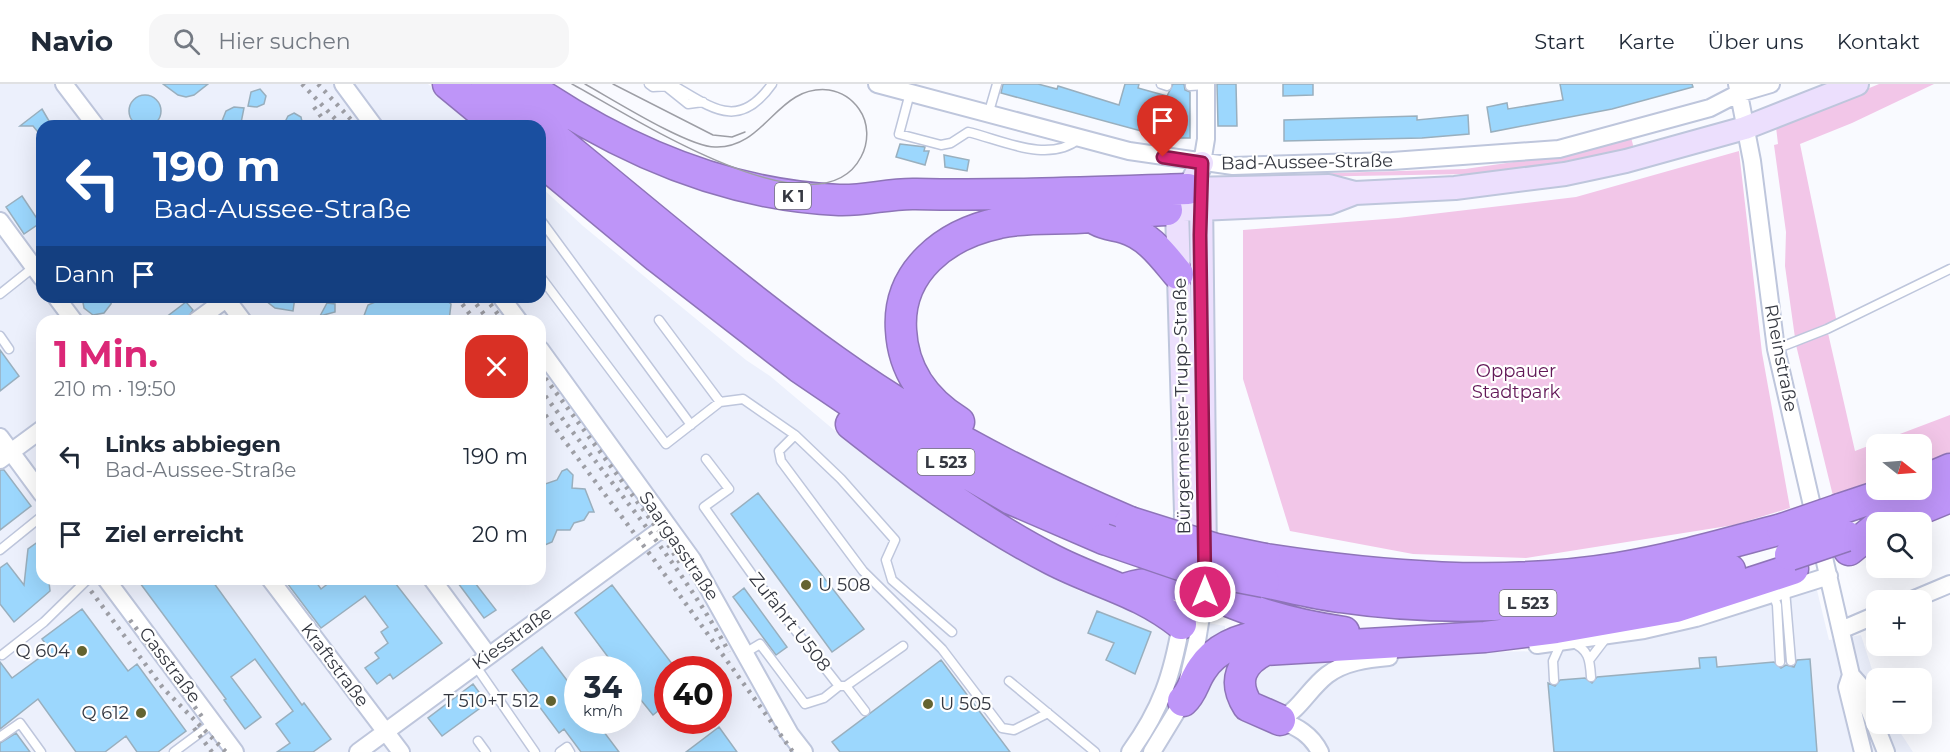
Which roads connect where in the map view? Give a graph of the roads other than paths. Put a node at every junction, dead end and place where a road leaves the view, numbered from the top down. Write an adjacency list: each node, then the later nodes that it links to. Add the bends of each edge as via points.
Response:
1 (64, 84): 17 (street)
2 (343, 84): 18 (street)
3 (448, 84): 19 (highway)
4 (487, 84): 20 (highway, L 523)
5 (525, 84): 26 (highway, K 1, via 615,140 684,170 800,197 856,200 900,194)
6 (649, 84): 12 (lane)
7 (772, 84): 12 (lane, via 757,102 740,111 721,112 703,102 688,104)
8 (877, 84): 14 (street, Bad-Aussee-Straße)
9 (997, 84): 16 (lane)
10 (1771, 84): 15 (street, Bad-Aussee-Straße)
11 (1857, 84): 21 (street, K 1)
12 (669, 85)
13 (1201, 85): 24 (street, Bürgermeister-Trupp-Straße, via 1206,139)
14 (911, 89): 16 (street, Bad-Aussee-Straße); 23 (lane, via 899,134 941,145 968,132 1050,151 1068,148)
15 (1737, 89): 21 (street, Rheinstraße); 24 (street, Bad-Aussee-Straße, via 1710,108 1559,150 1380,161 1233,166)
16 (988, 115): 23 (street, Bad-Aussee-Straße)
17 (91, 120)
18 (370, 120)
19 (492, 120)
20 (532, 120)
21 (1745, 128): 26 (street, K 1, via 1565,174 1455,188 1355,193 1329,202); 41 (street, Rheinstraße)
22 (546, 131): 52 (highway, L 523, via 835,361 954,437)
23 (1080, 139): 24 (street, Bad-Aussee-Straße)
24 (1202, 163): 26 (street, Bürgermeister-Trupp-Straße)
25 (546, 165): 43 (highway, L 523)
26 (1192, 199): 27 (highway); 33 (street, Bürgermeister-Trupp-Straße); 71 (street, Bürgermeister-Trupp-Straße)
27 (1092, 216): 33 (highway, via 1146,240); 52 (highway, via 1000,223 971,231 945,243 924,260 903,297 902,350 911,376 947,415 988,441)
28 (0, 221): 30 (street)
29 (546, 227): 45 (lane)
30 (36, 269)
31 (1950, 269): 41 (lane)
32 (36, 273): 35 (lane)
33 (1179, 274): 71 (street, Bürgermeister-Trupp-Straße, via 1186,513)
34 (546, 284): 45 (lane, via 666,444)
35 (0, 294)
36 (219, 303): 37 (street)
37 (204, 315)
38 (659, 320): 44 (lane)
39 (0, 336): 40 (lane)
40 (9, 349)
41 (1776, 350): 65 (street, Rheinstraße)
42 (546, 357): 59 (street, Saargasstraße)
43 (799, 367): 64 (highway, L 523, bridge, via 883,424 1011,499 1185,567); 72 (highway, via 813,393 873,441 988,522 1085,576)
44 (720, 402): 45 (lane); 47 (lane, via 743,399)
45 (691, 425)
46 (36, 433): 49 (street)
47 (795, 435): 78 (lane, via 896,540 886,560 892,580); 96 (lane, via 779,451 781,461 863,571 942,649 1002,728 1014,730)
48 (0, 437): 49 (street)
49 (5, 456): 54 (street)
50 (706, 459): 93 (lane, Zufahrt U508, via 729,489 704,507 756,579)
51 (1950, 469): 53 (highway)
52 (1016, 470): 64 (highway, L 523, bridge, via 1130,522 1216,549)
53 (1932, 477)
54 (36, 488)
55 (1950, 497): 57 (highway)
56 (1886, 500): 61 (highway, L 523)
57 (1913, 512)
58 (36, 521): 62 (lane)
59 (668, 525): 83 (street, Saargasstraße, via 692,558); 86 (street, Kiesstraße)
60 (1866, 529): 61 (highway, L 523)
61 (1845, 532): 63 (highway, L 523, bridge); 63 (highway)
62 (0, 550)
63 (1785, 568): 64 (highway, L 523, via 1684,555 1617,568 1533,576); 65 (street); 79 (street, via 1696,618); 80 (highway, via 1676,607 1556,628); 87 (lane); 88 (lane, via 1777,605)
64 (1265, 570)
65 (1829, 576): 77 (street, Rheinstraße)
66 (1950, 584): 73 (street)
67 (82, 585): 84 (lane)
68 (110, 585): 98 (street, Gasstraße)
69 (275, 585): 99 (street, Kraftstraße)
70 (436, 585): 86 (street)
71 (1195, 588): 72 (highway, via 1143,582); 75 (street, Bürgermeister-Trupp-Straße); 76 (highway); 94 (street, Bürgermeister-Trupp-Straße, via 1197,641)
72 (1124, 589): 75 (highway)
73 (1932, 592)
74 (1866, 619): 77 (street)
75 (1181, 624): 113 (street, Bürgermeister-Trupp-Straße, via 1167,688)
76 (1314, 628): 80 (highway); 94 (highway, via 1252,636 1232,644 1211,658)
77 (1841, 630): 89 (street, Rheinstraße)
78 (952, 632)
79 (1608, 635): 81 (street); 85 (lane)
80 (1407, 641): 97 (highway, via 1284,647 1249,658 1241,672 1244,699 1257,712)
81 (1565, 642): 85 (lane, via 1584,649); 91 (lane, via 1553,661); 97 (street, via 1369,658 1327,675 1299,707)
82 (903, 646): 93 (lane)
83 (745, 653): 93 (lane, Zufahrt U508, via 760,644 805,704); 111 (street, Saargasstraße)
84 (2, 655)
85 (1590, 659): 90 (lane)
86 (481, 660): 99 (street, Kiesstraße); 108 (lane)
87 (1791, 661)
88 (1780, 662)
89 (1851, 675): 116 (street, Rheinstraße, via 1847,687); 117 (street, Rheinstraße, via 1859,684)
90 (1591, 677)
91 (1554, 680)
92 (1010, 681): 96 (lane)
93 (843, 686): 95 (lane)
94 (1183, 701): 114 (street, Bürgermeister-Trupp-Straße)
95 (864, 711)
96 (1048, 713): 112 (lane)
97 (1280, 720): 115 (street, via 1310,737)
98 (213, 723): 103 (lane); 104 (street, Gasstraße)
99 (385, 731): 105 (street, Kiesstraße); 106 (street, Kraftstraße)
100 (0, 736): 102 (lane, via 20,723)
101 (478, 741): 107 (lane)
102 (41, 752)
103 (174, 752)
104 (235, 752)
105 (357, 752)
106 (401, 752)
107 (486, 752)
108 (536, 752)
109 (560, 752): 110 (lane, via 567,747)
110 (570, 752)
111 (804, 752)
112 (1095, 752)
113 (1130, 752)
114 (1152, 752)
115 (1320, 752)
116 (1863, 752)
117 (1886, 752)

